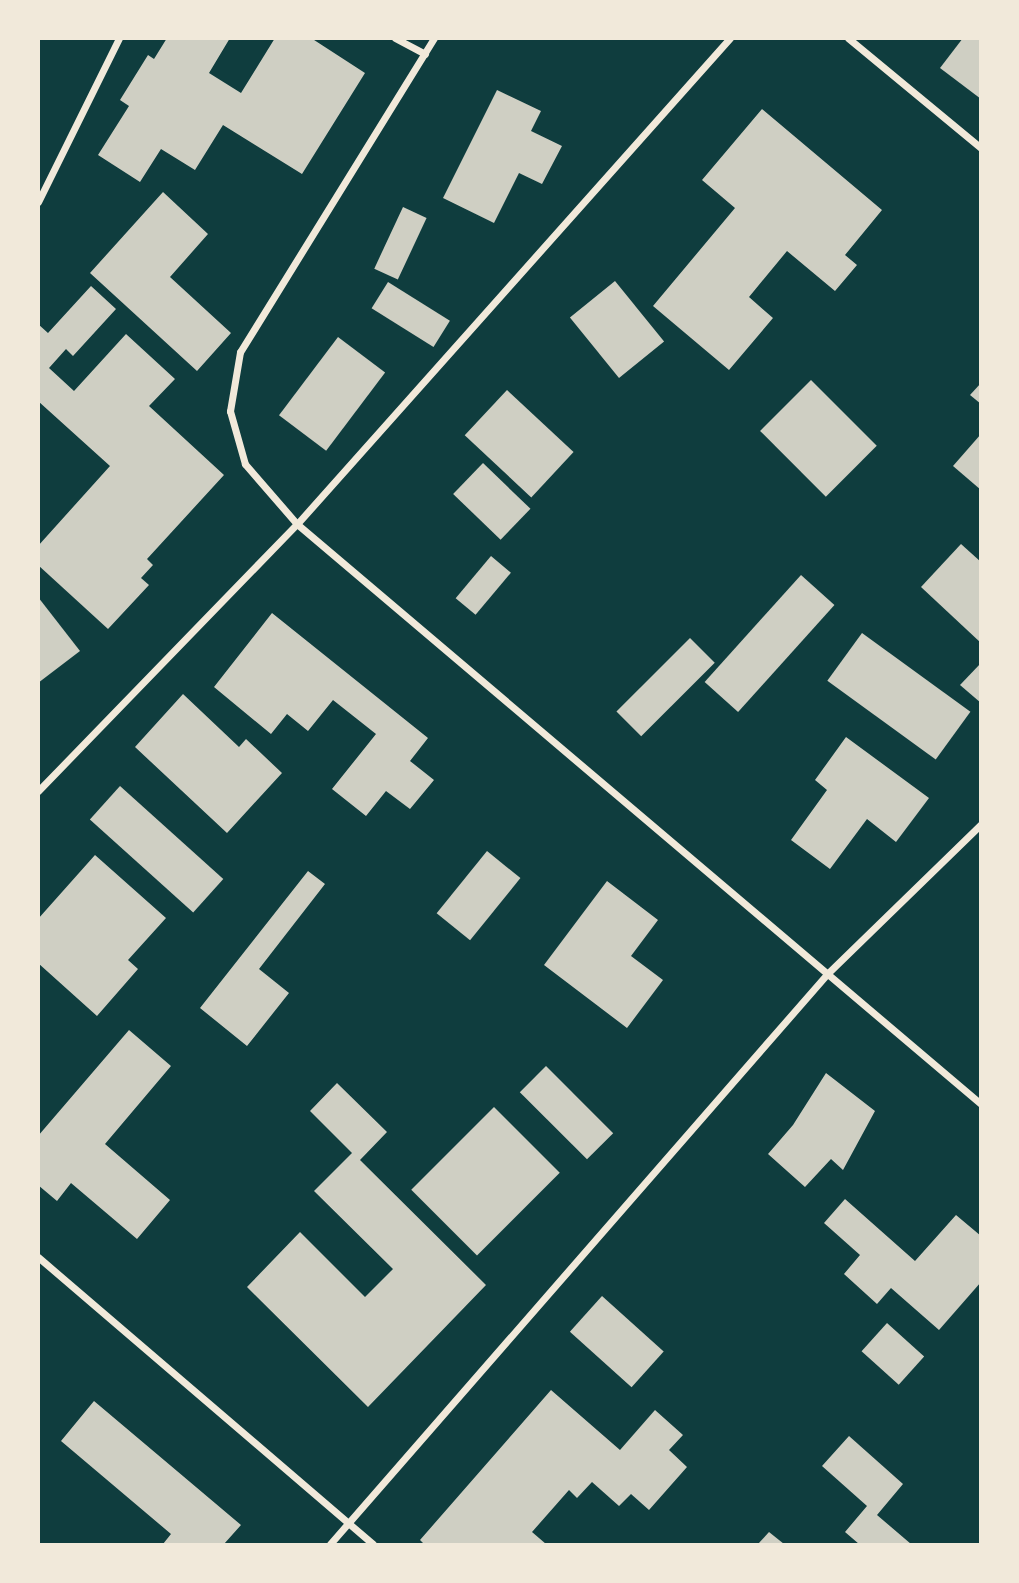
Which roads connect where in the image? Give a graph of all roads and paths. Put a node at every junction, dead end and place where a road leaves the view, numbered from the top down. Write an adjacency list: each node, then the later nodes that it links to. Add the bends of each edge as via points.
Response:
1 (119, 38): 8 (street)
2 (395, 38): 6 (street)
3 (434, 38): 6 (street)
4 (730, 38): 9 (street)
5 (848, 38): 7 (street)
6 (425, 54): 9 (street, via 240,352 230,411 245,464)
7 (981, 148)
8 (38, 202)
9 (297, 524): 10 (street); 12 (street)
10 (38, 791)
11 (981, 824): 12 (street)
12 (827, 974): 13 (street); 15 (street)
13 (981, 1104)
14 (38, 1257): 15 (street)
15 (348, 1523): 16 (street); 17 (street)
16 (330, 1545)
17 (373, 1545)

